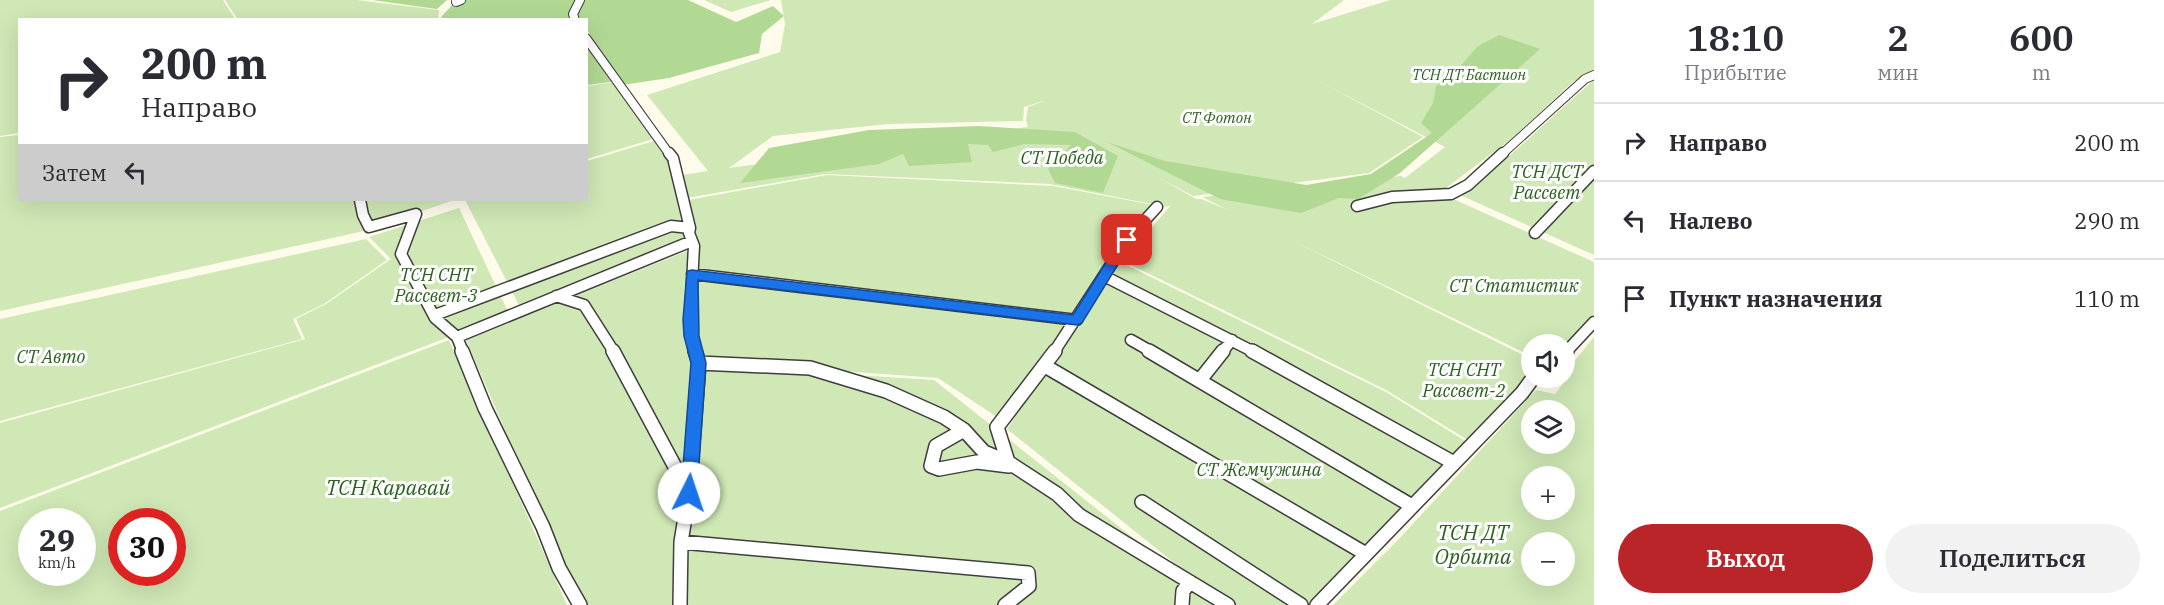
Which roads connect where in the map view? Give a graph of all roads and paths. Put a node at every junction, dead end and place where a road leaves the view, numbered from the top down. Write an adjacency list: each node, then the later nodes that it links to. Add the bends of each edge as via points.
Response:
1 (580, 0): 2 (street)
2 (574, 18)
3 (588, 41): 9 (street, via 673,158)
4 (1594, 75): 7 (street, via 1530,126 1468,185 1451,194 1392,197)
5 (1594, 171): 10 (street)
6 (362, 201): 15 (street, via 369,227 416,214 401,254)
7 (1357, 206)
8 (1157, 207): 13 (street, via 1127,240)
9 (690, 228): 11 (street); 15 (street, via 671,226)
10 (1535, 233)
11 (692, 241): 12 (street); 14 (street)
12 (692, 274): 16 (street); 22 (street, via 690,320)
13 (1104, 276): 16 (street); 20 (street)
14 (556, 296): 18 (street); 29 (street, via 584,305 624,368)
15 (435, 315): 18 (street)
16 (1077, 320): 23 (street)
17 (1594, 322): 21 (street)
18 (457, 337): 35 (street, via 485,408)
19 (1131, 340): 24 (street)
20 (1232, 340): 24 (street); 27 (street)
21 (1575, 342)
22 (699, 363): 26 (street, via 810,368 886,391); 29 (street)
23 (1045, 366): 28 (street, via 997,427); 33 (street)
24 (1200, 380): 31 (street)
25 (1526, 388): 27 (street)
26 (964, 430): 28 (street, via 984,452); 28 (street, via 936,446 931,466 939,469 977,462)
27 (1454, 463): 31 (street)
28 (1012, 465): 34 (street, via 1057,494 1079,515)
29 (689, 493): 32 (street)
30 (1142, 502): 40 (street)
31 (1412, 507): 33 (street)
32 (681, 542): 36 (street); 37 (street, via 1028,573 1029,586)
33 (1366, 554): 41 (street)
34 (1190, 582): 38 (street, via 1183,591); 39 (street)
35 (580, 605)
36 (680, 605)
37 (1005, 605)
38 (1182, 605)
39 (1228, 605)
40 (1301, 605)
41 (1317, 605)

